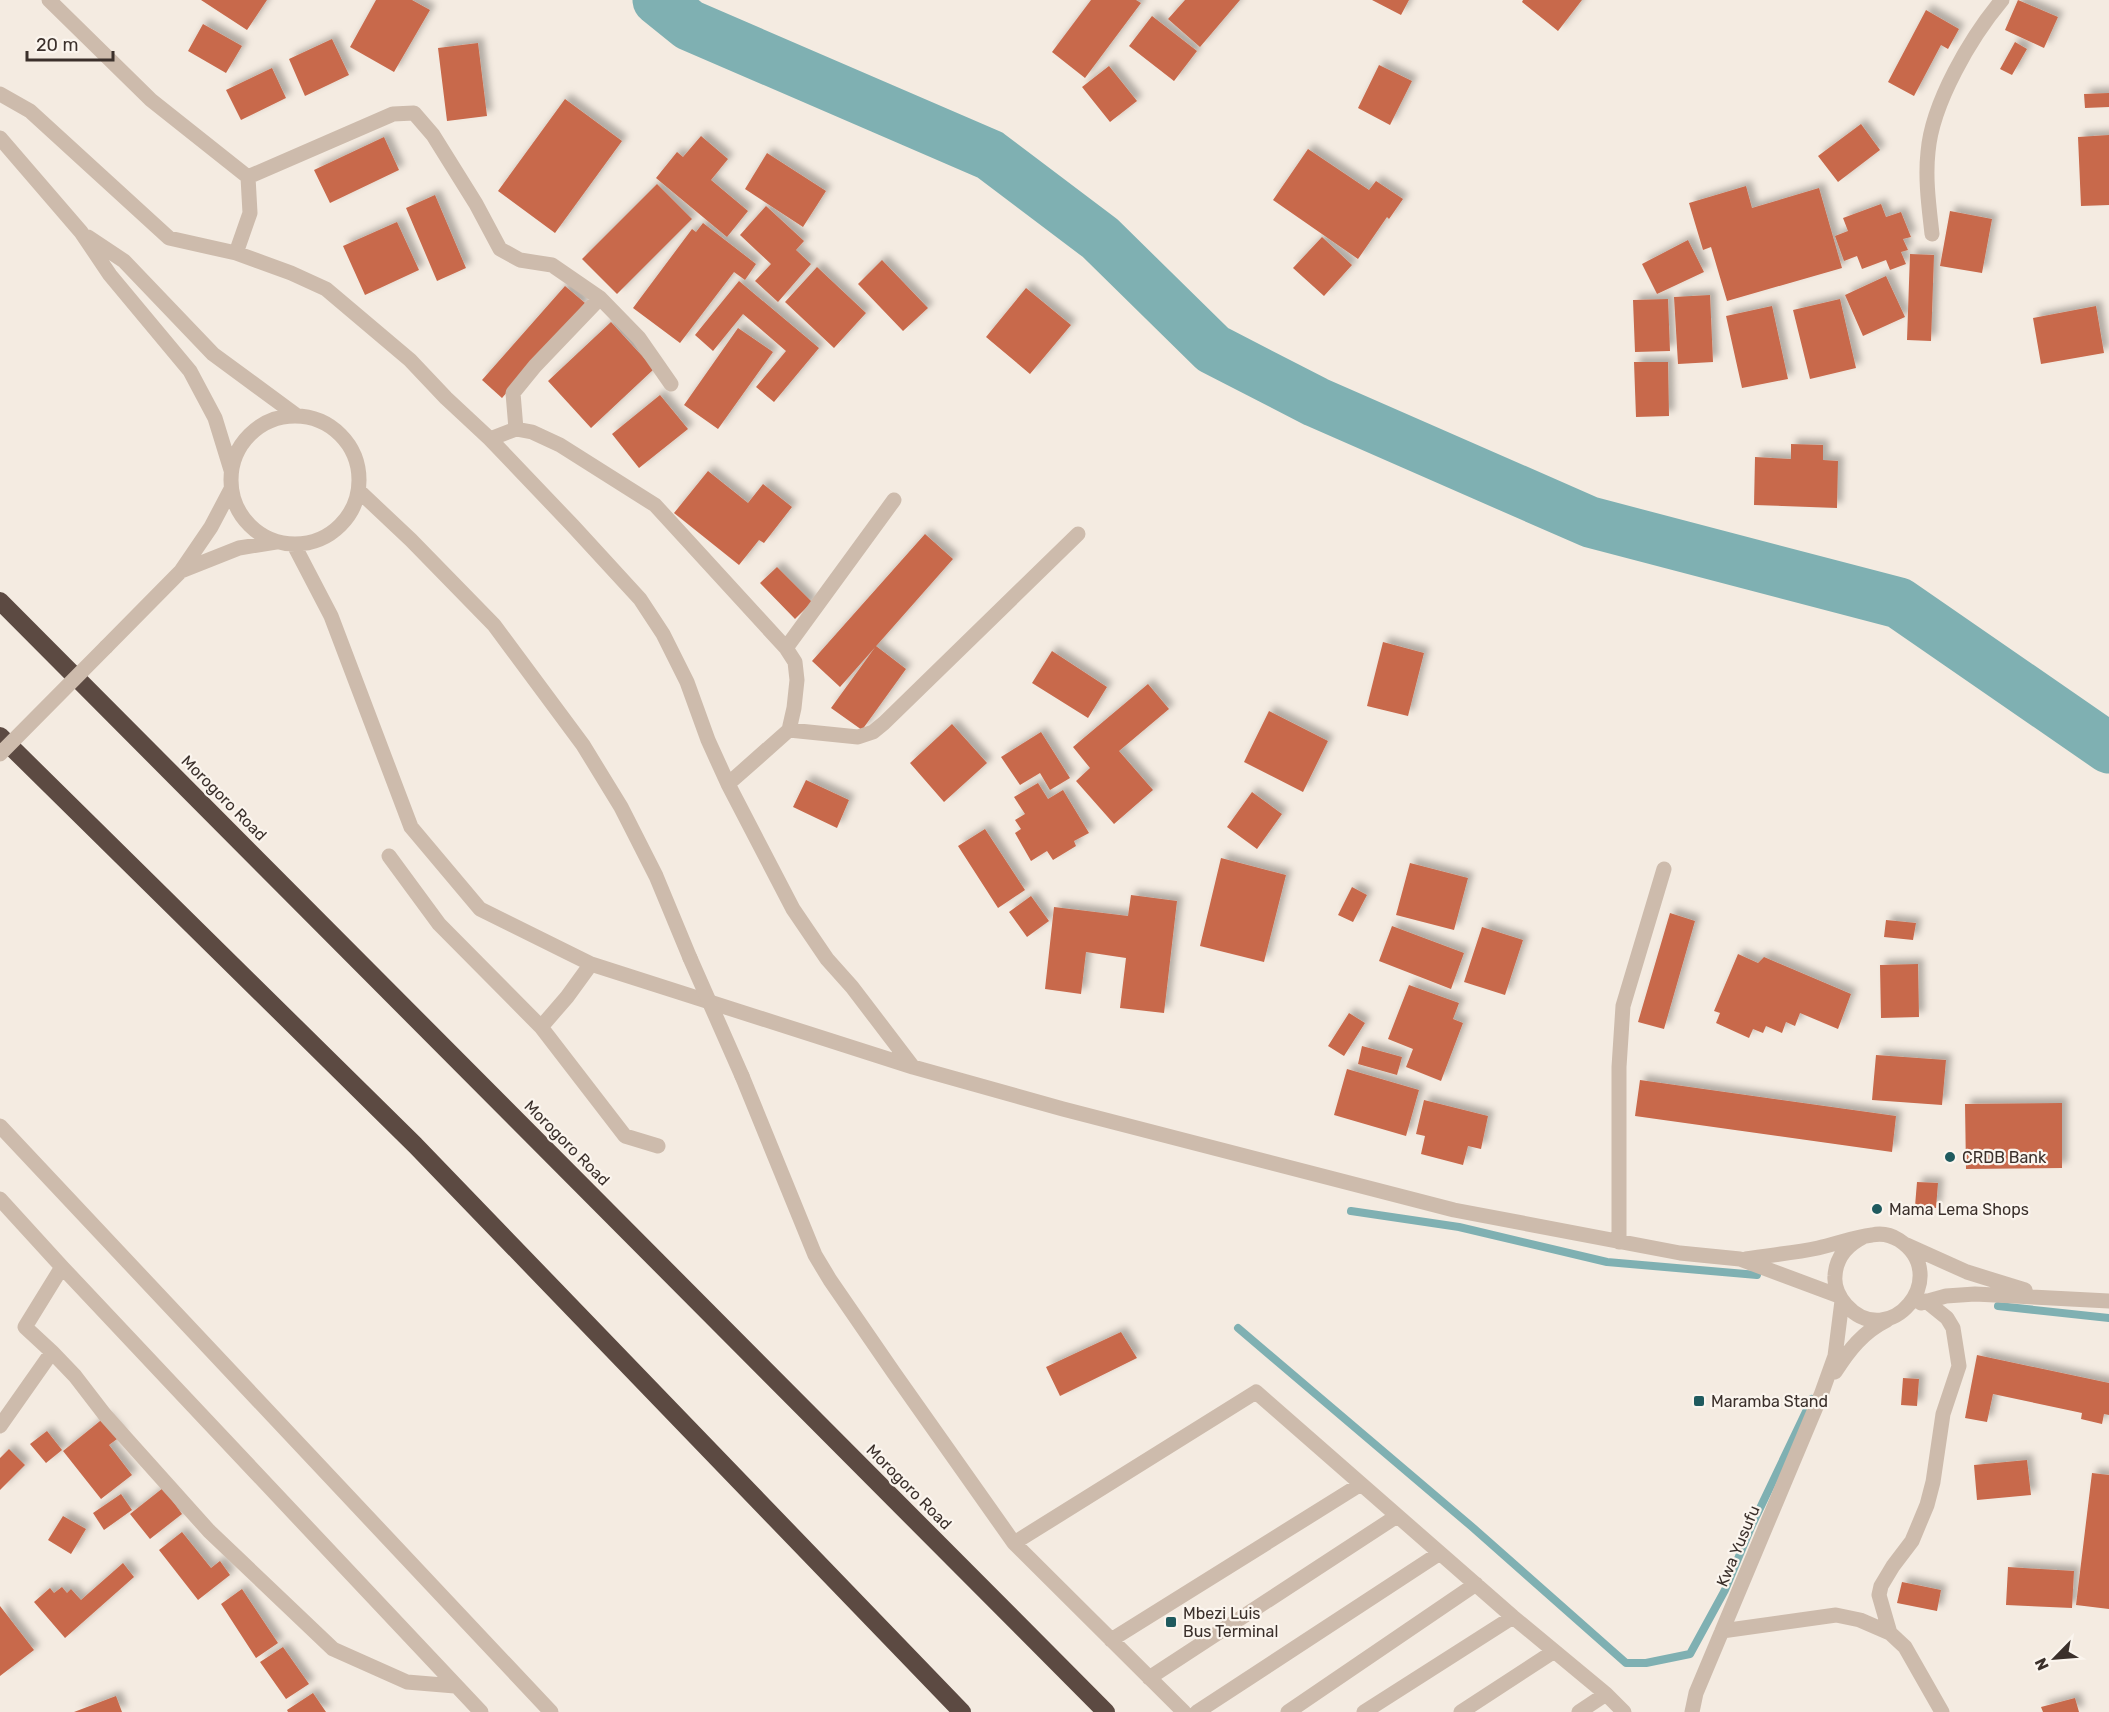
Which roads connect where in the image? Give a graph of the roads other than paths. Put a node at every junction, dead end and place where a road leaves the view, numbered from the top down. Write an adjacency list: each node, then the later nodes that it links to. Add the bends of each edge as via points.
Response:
1 (49, 0): 5 (street, via 151,100)
2 (2002, 0): 7 (street, via 1960,61 1934,126 1926,172)
3 (0, 94): 8 (street, via 30,111 169,237)
4 (0, 138): 6 (street)
5 (248, 177): 8 (street, via 250,213); 9 (street, via 393,114 414,113 433,135 500,249 520,260 552,265)
6 (81, 232): 11 (street, via 124,261 213,354); 14 (street, via 110,275 190,371 215,418)
7 (1932, 234)
8 (236, 253): 13 (street, via 326,289 410,360)
9 (600, 298): 10 (street, via 639,338); 12 (street, via 513,393)
10 (671, 384)
11 (296, 415): 14 (street, via 278,417 261,425 236,452); 16 (street, via 314,418 345,438 359,472)
12 (516, 429): 13 (street); 23 (street, via 560,445 655,506)
13 (490, 439): 27 (street, via 640,599 687,682)
14 (231, 470): 15 (street)
15 (231, 489): 19 (street, via 246,522); 21 (street)
16 (359, 490): 20 (street, via 354,508 329,535); 51 (street, bridge, via 494,625 583,746 621,807 656,876 815,1255)
17 (894, 500): 23 (street)
18 (1078, 534): 24 (street, via 873,732 858,737)
19 (276, 542): 20 (street); 21 (street, via 239,548)
20 (294, 545): 30 (street, via 331,616 411,827 480,909)
21 (181, 571): 26 (street, bridge)
22 (0, 601): 65 (highway, Morogoro Road)
23 (786, 648): 24 (street, via 795,662 796,680)
24 (789, 730): 27 (street)
25 (0, 736): 64 (highway, via 415,1145)
26 (0, 754)
27 (728, 784): 32 (street, via 814,942)
28 (389, 856): 31 (street, via 439,924)
29 (1664, 869): 37 (street, via 1623,1006)
30 (591, 964): 31 (street); 32 (street)
31 (541, 1027): 34 (street, via 625,1136)
32 (913, 1067): 37 (street, via 1454,1210)
33 (0, 1126): 63 (street)
34 (658, 1146)
35 (0, 1199): 40 (street)
36 (1863, 1237): 38 (street, via 1885,1235); 39 (street); 42 (street, via 1845,1249 1835,1269)
37 (1619, 1242): 39 (street)
38 (1905, 1244): 41 (street, Kwa Yusufu, via 1967,1272); 45 (street, via 1920,1274 1916,1296)
39 (1740, 1259): 42 (street)
40 (62, 1268): 46 (street, via 25,1327); 60 (street)
41 (2045, 1297): 43 (street, Kwa Yusufu, via 1975,1294); 44 (street, Kwa Yusufu)
42 (1841, 1299): 45 (street, via 1850,1310 1865,1318 1881,1320); 47 (street, Kwa Yusufu, via 1835,1356)
43 (1926, 1301): 45 (street, Kwa Yusufu); 56 (street, via 1953,1328 1959,1366 1943,1414 1927,1506 1911,1541 1881,1586 1879,1595)
44 (2109, 1301)
45 (1897, 1315): 47 (street, Kwa Yusufu, via 1875,1326 1852,1346)
46 (52, 1352): 48 (street); 60 (street, via 209,1531 333,1649 407,1682)
47 (1821, 1395): 55 (street, Kwa Yusufu)
48 (0, 1426)
49 (1361, 1484): 50 (street); 51 (street, via 1256,1392); 57 (street)
50 (1397, 1516): 52 (street); 59 (street)
51 (1014, 1543): 57 (street)
52 (1440, 1553): 53 (street); 67 (street)
53 (1476, 1584): 54 (street); 68 (street)
54 (1513, 1617): 58 (street); 69 (street)
55 (1722, 1631): 56 (street, via 1836,1615); 73 (street, Kwa Yusufu)
56 (1890, 1633): 74 (street, via 1905,1647)
57 (1111, 1640): 59 (street)
58 (1553, 1652): 61 (street); 70 (street)
59 (1149, 1678): 66 (street)
60 (455, 1686): 62 (street)
61 (1605, 1694): 71 (street); 72 (street)
62 (481, 1712)
63 (550, 1712)
64 (962, 1712)
65 (1106, 1712)
66 (1184, 1712)
67 (1197, 1712)
68 (1288, 1712)
69 (1364, 1712)
70 (1461, 1712)
71 (1579, 1712)
72 (1624, 1712)
73 (1692, 1712)
74 (1942, 1712)

